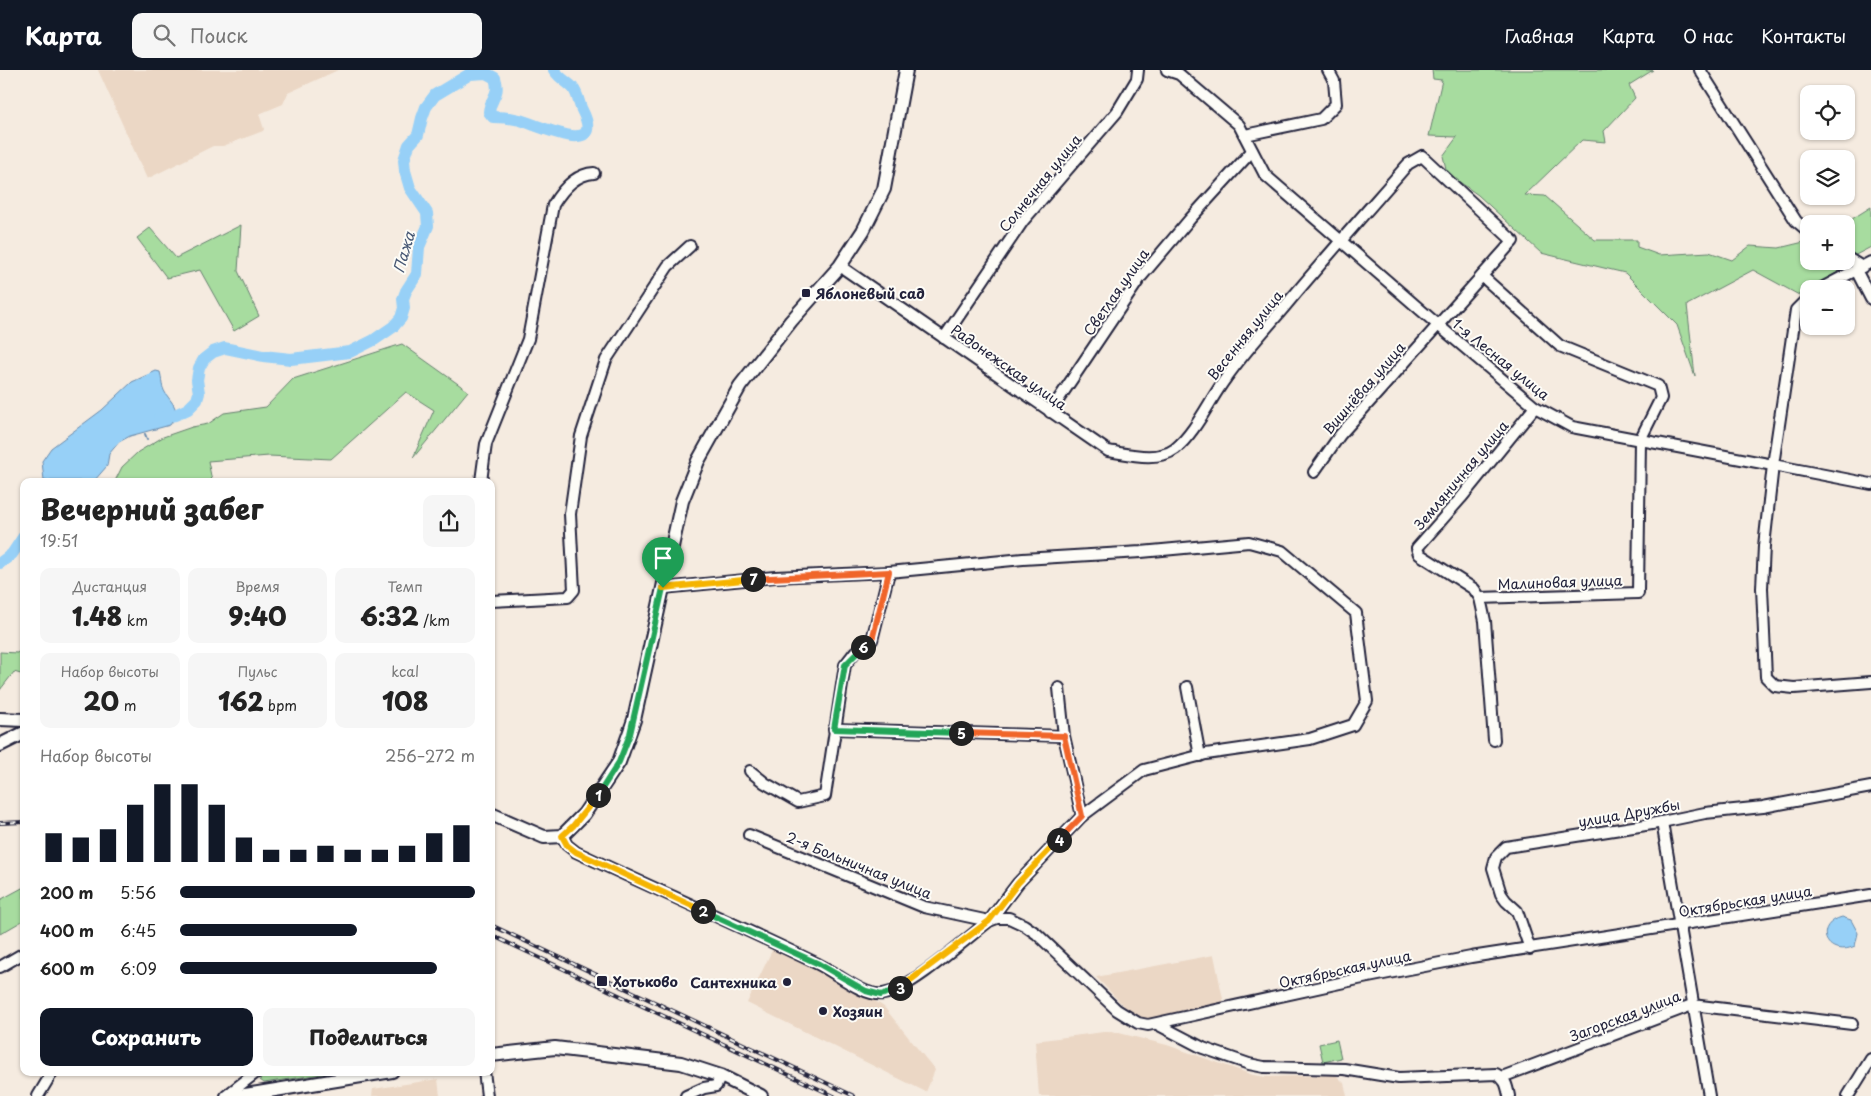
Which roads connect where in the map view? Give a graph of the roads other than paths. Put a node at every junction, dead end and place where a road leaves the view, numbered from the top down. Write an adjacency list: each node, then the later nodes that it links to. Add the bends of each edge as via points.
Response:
1 (906, 70): 12 (main road, via 884,189 863,231)
2 (1138, 70): 19 (street, Солнечная улица, via 1137,79 1117,112 1023,221)
3 (1167, 70): 6 (street, 1-я Лесная улица, via 1179,74 1239,125)
4 (1328, 70): 6 (street, via 1334,81 1336,104 1321,119)
5 (1700, 70): 9 (street)
6 (1245, 135): 7 (street, 1-я Лесная улица)
7 (1252, 150): 10 (street, 1-я Лесная улица, via 1265,175); 21 (street, Светлая улица, via 1140,278)
8 (594, 173): 26 (street, via 586,174 562,189 552,205 528,339 486,444)
9 (1800, 224)
10 (1341, 240): 14 (street, Весенняя улица, via 1408,164 1422,156 1513,241); 18 (street, 1-я Лесная улица); 23 (street, Весенняя улица, via 1225,378 1187,436)
11 (690, 246): 31 (street, via 668,266 606,360 581,436 570,514 574,590 568,597)
12 (840, 266): 19 (street, Радонежская улица); 29 (main road, via 740,386 698,461 682,501)
13 (1863, 267): 15 (street); 16 (street)
14 (1482, 276): 18 (street, Вишнёвая улица); 22 (street, via 1560,346 1658,386 1662,398)
15 (1838, 280)
16 (1871, 299)
17 (1800, 306): 24 (street, via 1796,310)
18 (1438, 326): 20 (street, 1-я Лесная улица); 25 (street, Вишнёвая улица, via 1340,435)
19 (944, 338): 21 (street, Радонежская улица)
20 (1535, 407): 22 (street, 1-я Лесная улица, via 1572,427); 30 (street, Земляничная улица, via 1417,548 1419,554 1474,589)
21 (1050, 412): 23 (street, Радонежская улица, via 1108,451 1157,455)
22 (1640, 440): 24 (street, 1-я Лесная улица); 30 (street, Малиновая улица, via 1638,593)
23 (1174, 450)
24 (1773, 466): 27 (street, 1-я Лесная улица); 32 (street, via 1762,588 1766,677 1775,686 1794,688)
25 (1314, 472)
26 (481, 478)
27 (1871, 484)
28 (889, 572): 29 (street, via 775,577); 37 (street, via 872,640 845,665); 42 (street, via 1023,558 1249,542 1282,551 1356,613 1367,701 1353,725 1345,728 1310,739)
29 (663, 588): 49 (main road, via 634,720 624,750 593,802)
30 (1480, 598): 40 (street, via 1486,621)
31 (495, 600)
32 (1871, 682)
33 (1187, 687): 42 (street)
34 (1058, 688): 39 (street)
35 (0, 719): 36 (main road)
36 (20, 720)
37 (834, 729): 39 (street); 43 (street, via 824,796 798,802 765,784)
38 (20, 735): 41 (main road)
39 (1064, 736): 46 (street)
40 (1494, 740)
41 (0, 745)
42 (1200, 756): 46 (street, via 1144,770)
43 (750, 771)
44 (1871, 787): 47 (street, улица Дружбы)
45 (495, 816): 49 (main road, via 544,837)
46 (1082, 816): 51 (street, via 1018,883)
47 (1662, 822): 52 (street); 53 (street, улица Дружбы, via 1506,847 1496,857 1494,868 1501,894 1519,914)
48 (749, 835): 51 (street, 2-я Больничная улица, via 924,907)
49 (562, 836): 51 (street, via 576,852 819,964 874,994 885,994 911,981)
50 (1871, 895): 52 (street, Октябрьская улица)
51 (989, 921): 57 (street, Октябрьская улица, via 1002,918 1017,921 1037,934 1122,1014 1148,1026)
52 (1679, 925): 53 (street, Октябрьская улица); 56 (street)
53 (1530, 949): 57 (street, Октябрьская улица, via 1358,979)
54 (20, 955): 55 (street)
55 (0, 967)
56 (1692, 1005): 58 (street, Загорская улица); 67 (street, Загорская улица); 76 (street)
57 (1157, 1024): 67 (street, Загорская улица, via 1203,1048 1264,1067 1344,1069 1399,1078 1496,1074)
58 (1852, 1024)
59 (495, 1055): 66 (main road, via 540,1048 572,1049 681,1063)
60 (1871, 1059): 77 (street)
61 (50, 1076): 69 (street)
62 (252, 1076): 70 (street)
63 (254, 1076): 68 (street, via 253,1087)
64 (362, 1076): 68 (main road)
65 (485, 1076): 72 (street)
66 (721, 1076): 73 (street, via 716,1086); 74 (main road)
67 (1502, 1077): 75 (street)
68 (258, 1093): 71 (main road)
69 (38, 1096)
70 (226, 1096)
71 (238, 1096)
72 (487, 1096)
73 (686, 1096)
74 (760, 1096)
75 (1509, 1096)
76 (1709, 1096)
77 (1848, 1096)

